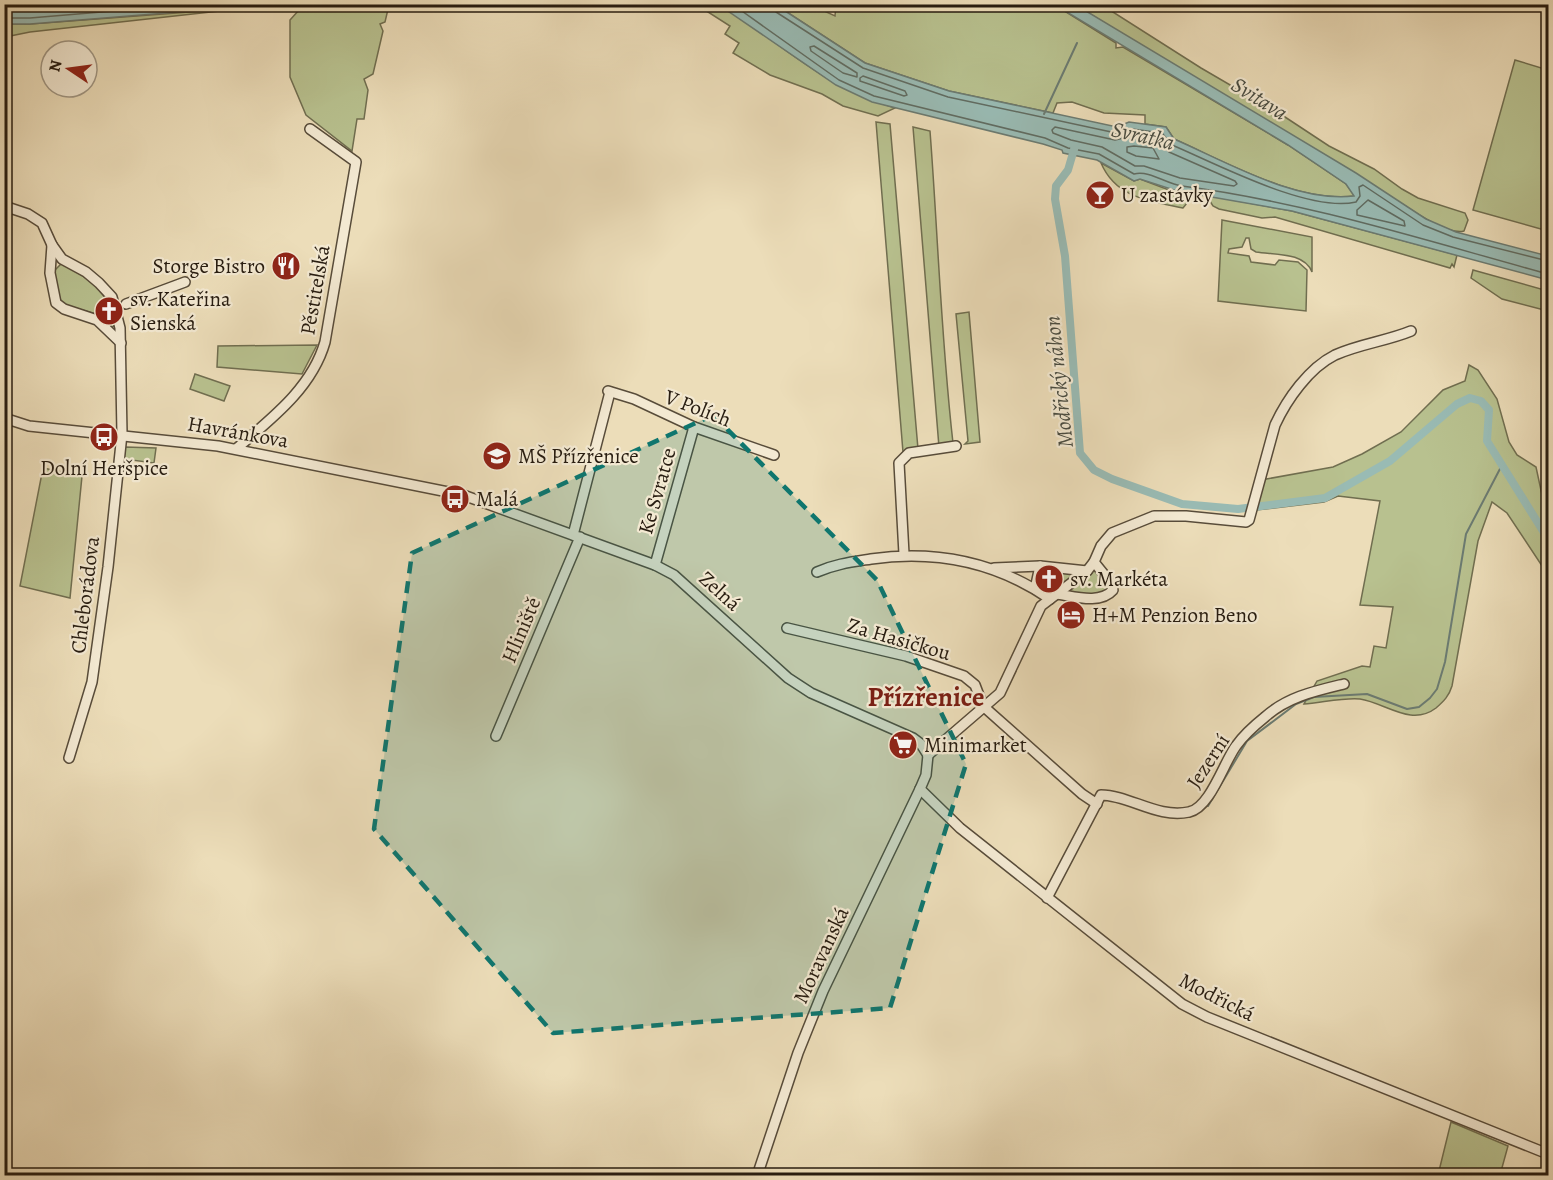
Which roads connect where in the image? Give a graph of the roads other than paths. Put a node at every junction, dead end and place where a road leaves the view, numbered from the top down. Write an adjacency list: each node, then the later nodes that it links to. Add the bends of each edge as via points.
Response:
1 (310, 129): 12 (street, Pěstitelská, via 356,162 325,342 316,367 298,392)
2 (4, 206): 3 (street, via 42,223)
3 (52, 245): 5 (street, via 62,259 86,272); 7 (street, via 50,273 56,303 98,320)
4 (184, 282): 5 (street)
5 (120, 305): 7 (street, Chleborádova)
6 (1411, 331): 17 (street, via 1335,355 1312,373 1278,418 1252,514 1246,522 1186,516 1146,518 1112,533)
7 (121, 343): 10 (street, Chleborádova)
8 (4, 418): 10 (street, Havránkova, via 28,426)
9 (694, 427): 13 (street, V Polích); 15 (street, V Polích, via 634,399 609,392); 18 (street, Ke Svratce)
10 (122, 434): 12 (street, Havránkova); 30 (street, Chleborádova, via 92,682)
11 (956, 446): 16 (street, via 909,453 899,463)
12 (236, 449): 14 (street, Havránkova)
13 (774, 455)
14 (463, 495): 15 (street, Zelná)
15 (577, 536): 18 (street, Zelná); 28 (street, Hliniště)
16 (904, 554): 20 (street, via 950,558); 22 (street, via 840,563)
17 (1094, 562): 21 (street); 24 (street, via 1111,583 1113,591 1108,596)
18 (655, 565): 29 (street, Zelná, via 693,590 788,678 811,693 913,738)
19 (1040, 566): 20 (street); 21 (street); 23 (street)
20 (992, 568): 23 (street)
21 (1087, 571): 24 (street)
22 (817, 572)
23 (1035, 589): 24 (street)
24 (1053, 596): 27 (street, via 1041,606 1002,690)
25 (787, 628): 27 (street, Za Hasičkou, via 906,656 964,676 975,685)
26 (1344, 684): 32 (street, Jezerní, via 1296,696 1266,715 1236,746 1216,784 1196,810 1188,813 1146,809 1108,795 1101,795)
27 (983, 706): 29 (street); 32 (street)
28 (496, 736)
29 (928, 755): 31 (street, Moravanská)
30 (69, 758)
31 (920, 789): 33 (street, Modřická, via 960,828); 35 (street, Moravanská, via 823,991)
32 (1097, 804): 33 (street)
33 (1047, 898): 34 (street, Modřická, via 1182,1004 1207,1017)
34 (1548, 1154)
35 (757, 1176)

